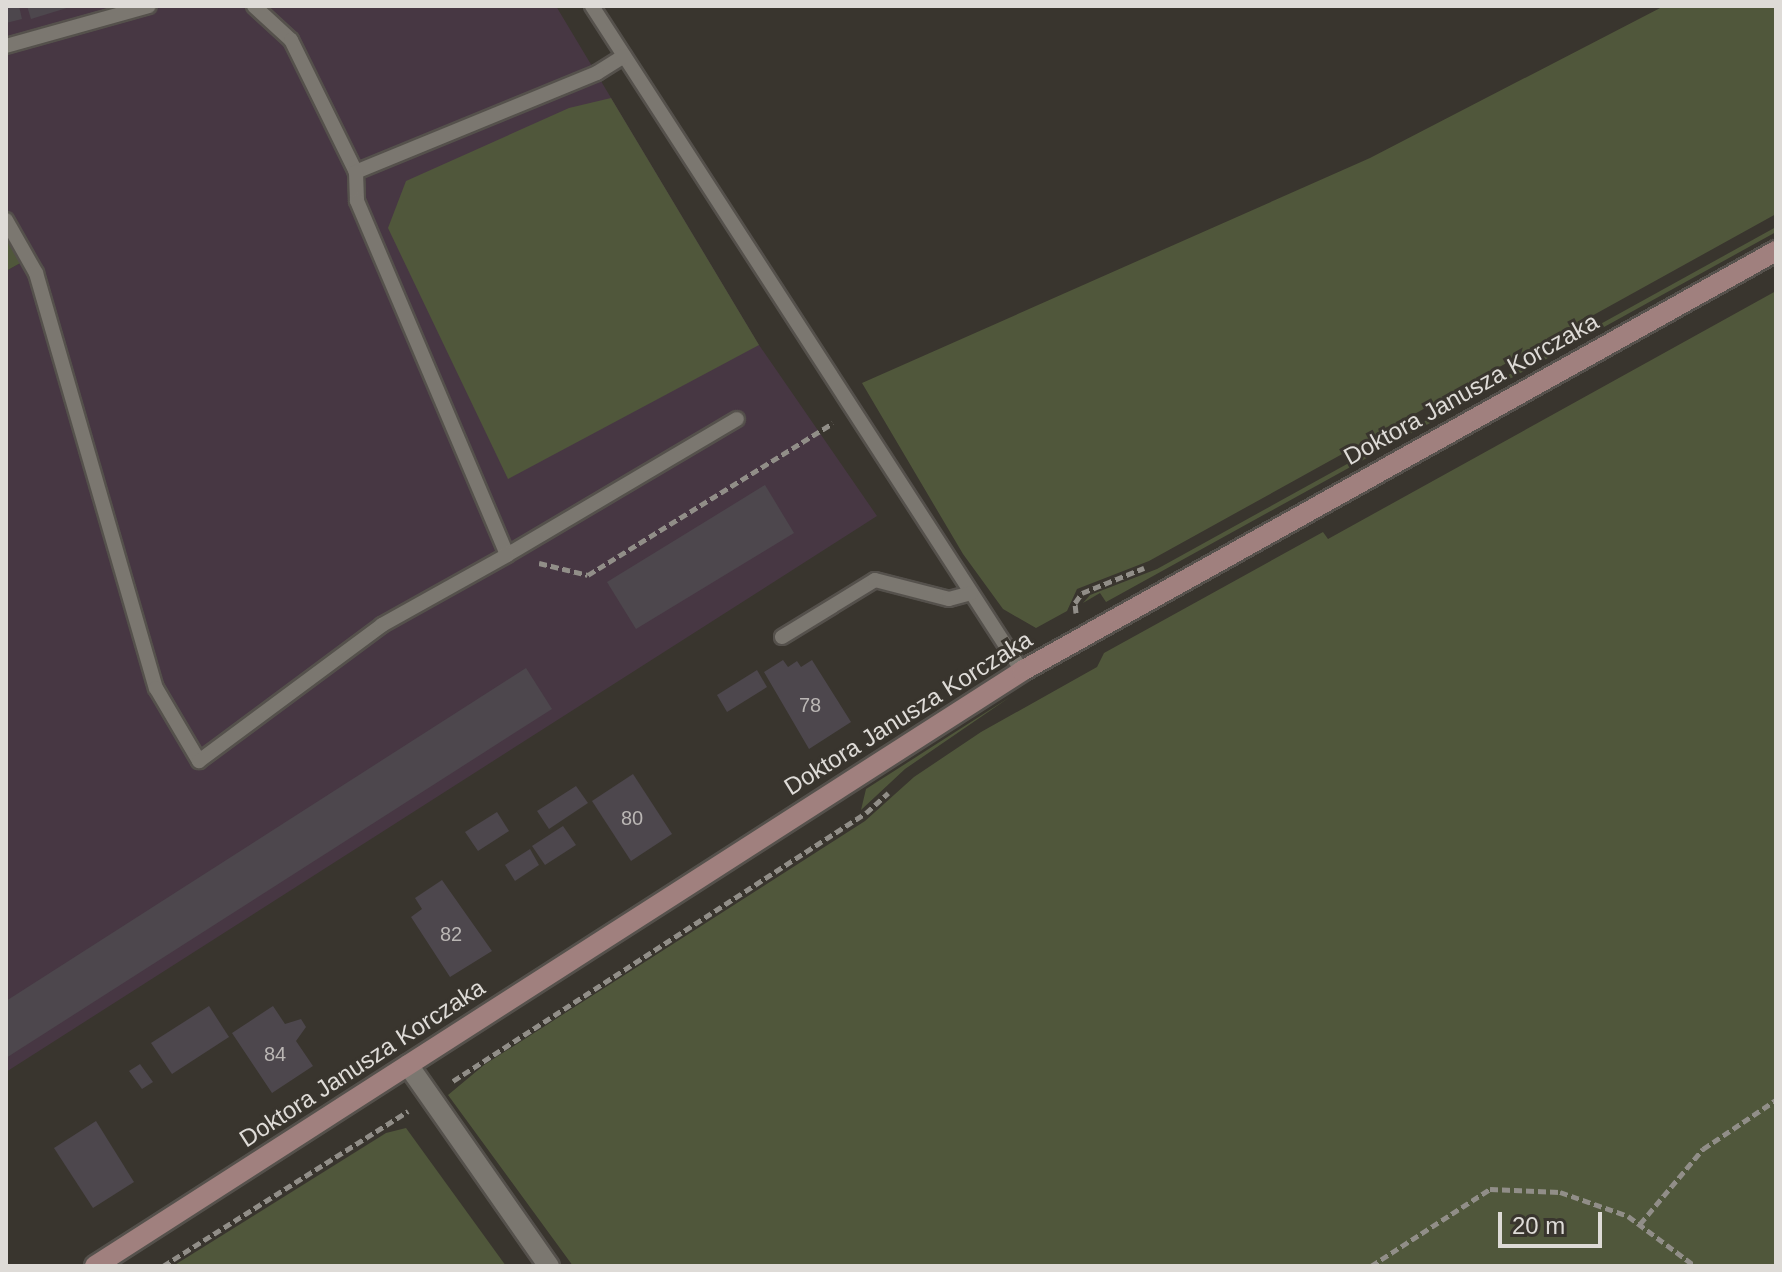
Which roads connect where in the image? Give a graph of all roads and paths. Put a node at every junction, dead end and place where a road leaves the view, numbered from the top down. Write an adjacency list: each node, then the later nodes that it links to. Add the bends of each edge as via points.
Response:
1 (149, 6): 4 (lane)
2 (254, 6): 6 (lane, via 291,40)
3 (592, 6): 5 (lane)
4 (6, 46)
5 (624, 56): 6 (lane, via 597,73); 12 (lane)
6 (356, 172): 11 (lane, via 357,201)
7 (6, 220): 11 (lane, via 36,273 156,688 199,761 382,625)
8 (1776, 251): 14 (street, Doktora Janusza Korczaka)
9 (737, 419): 11 (lane)
10 (832, 424): 11 (path, via 588,575)
11 (507, 555)
12 (971, 593): 13 (lane, via 949,599 875,580); 14 (lane)
13 (782, 637)
14 (1022, 671): 16 (street, Doktora Janusza Korczaka)
15 (894, 787): 17 (path, via 861,816)
16 (408, 1065): 21 (street, Doktora Janusza Korczaka); 23 (street)
17 (443, 1088)
18 (1776, 1100): 20 (path, via 1703,1149)
19 (412, 1108): 22 (path)
20 (1640, 1224): 24 (path, via 1560,1192 1490,1189); 25 (path)
21 (95, 1266)
22 (163, 1266)
23 (549, 1266)
24 (1371, 1266)
25 (1695, 1266)

